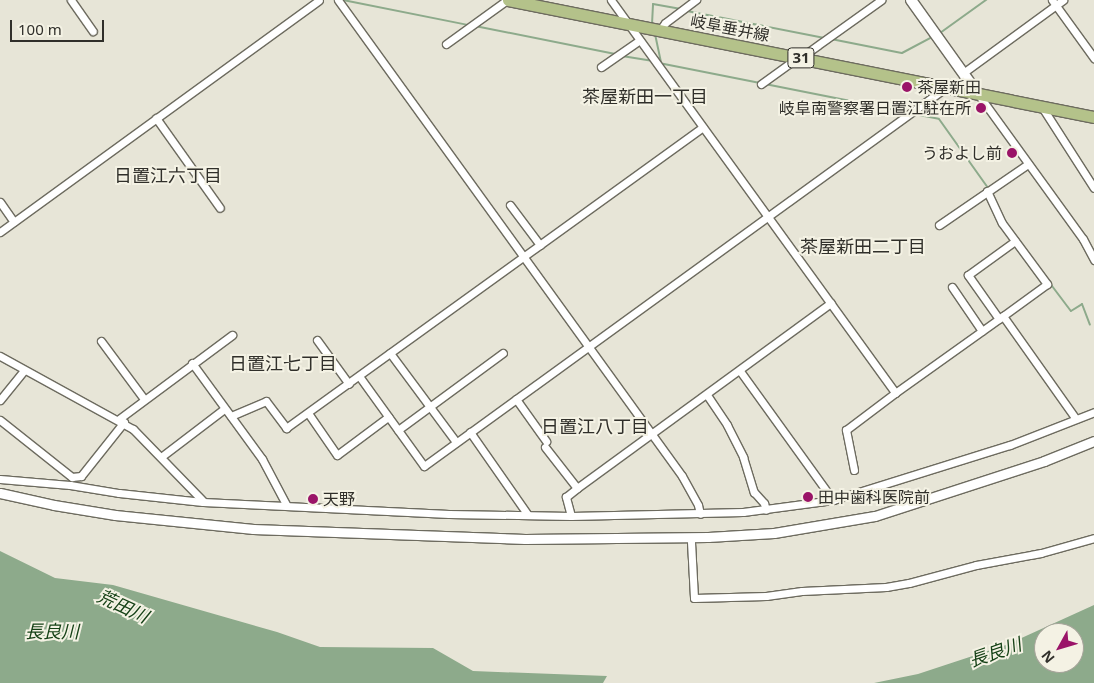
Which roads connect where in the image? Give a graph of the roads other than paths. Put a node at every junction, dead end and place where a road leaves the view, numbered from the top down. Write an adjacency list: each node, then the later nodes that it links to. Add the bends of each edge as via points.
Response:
1 (71, 0): 12 (street)
2 (318, 0): 25 (street)
3 (338, 0): 39 (street)
4 (507, 0): 11 (main road, 岐阜垂井線 / 31); 15 (street)
5 (611, 0): 11 (street)
6 (696, 0): 13 (street)
7 (881, 0): 16 (street)
8 (911, 0): 19 (main road)
9 (1063, 0): 10 (street)
10 (1054, 3): 17 (street); 19 (street)
11 (629, 25): 13 (main road, 岐阜垂井線 / 31); 14 (street)
12 (93, 31)
13 (659, 31): 16 (main road, 岐阜垂井線 / 31)
14 (640, 40): 18 (street); 26 (street)
15 (446, 44)
16 (798, 58): 20 (street); 21 (main road, 岐阜垂井線 / 31)
17 (1094, 58)
18 (601, 68)
19 (963, 73): 22 (main road)
20 (762, 84)
21 (945, 88): 22 (main road, 岐阜垂井線 / 31); 33 (street)
22 (978, 94): 23 (main road, 岐阜垂井線 / 31); 27 (street)
23 (1042, 108): 24 (main road, 岐阜垂井線 / 31); 28 (street)
24 (1094, 117)
25 (156, 118): 32 (street); 34 (street)
26 (703, 127): 33 (street); 38 (street)
27 (1028, 164): 29 (street); 40 (street, via 1083,239)
28 (1094, 188)
29 (987, 191): 35 (street); 37 (street, via 998,216)
30 (0, 202): 34 (street)
31 (510, 205): 38 (street)
32 (220, 208)
33 (767, 216): 42 (street); 48 (street)
34 (14, 222): 36 (street)
35 (939, 225)
36 (0, 232)
37 (1015, 241): 43 (street, via 1047,284); 43 (street, via 968,275)
38 (540, 245): 39 (street)
39 (524, 256): 48 (street); 49 (street)
40 (1094, 260)
41 (952, 287): 44 (street)
42 (831, 303): 54 (street); 57 (street)
43 (1001, 317): 44 (street); 68 (street)
44 (982, 331): 57 (street)
45 (232, 335): 52 (street)
46 (317, 340): 56 (street)
47 (101, 342): 59 (street)
48 (588, 346): 60 (street); 73 (street)
49 (390, 353): 55 (street); 62 (street)
50 (503, 353): 62 (street)
51 (0, 356): 53 (street)
52 (192, 364): 59 (street); 63 (street)
53 (24, 370): 61 (street); 70 (street)
54 (740, 371): 58 (street); 81 (street)
55 (358, 376): 56 (street); 67 (street)
56 (349, 384): 65 (street)
57 (895, 393): 77 (street, via 846,430)
58 (707, 395): 73 (street); 84 (street, via 743,457 754,492)
59 (144, 399): 70 (street)
60 (516, 399): 72 (street); 79 (street)
61 (0, 400)
62 (429, 406): 71 (street); 75 (street)
63 (224, 409): 66 (street); 76 (street)
64 (1094, 412): 68 (street)
65 (308, 413): 66 (street, via 286,428 266,401); 67 (street, via 338,455)
66 (231, 416): 83 (street, via 262,459)
67 (388, 418): 71 (street)
68 (1076, 419): 81 (street, via 1010,445)
69 (0, 420): 70 (street, via 72,477 81,476)
70 (121, 421): 76 (street, via 142,436)
71 (398, 430): 75 (street, via 424,466)
72 (470, 432): 75 (street); 86 (street)
73 (652, 434): 79 (street); 85 (street, via 682,476)
74 (1094, 441): 80 (street, via 1025,468 875,516 774,533 708,537 525,540 253,529 115,515)
75 (456, 442)
76 (161, 457): 82 (street)
77 (854, 470)
78 (0, 479): 82 (street)
79 (577, 488): 87 (street, via 566,497)
80 (0, 493)
81 (833, 500): 84 (street)
82 (203, 502): 83 (street)
83 (287, 506): 86 (street)
84 (766, 510): 85 (street)
85 (700, 514): 87 (street)
86 (528, 515): 87 (street)
87 (571, 516)
88 (1094, 538): 89 (street, via 886,587 694,598)
89 (691, 542)

